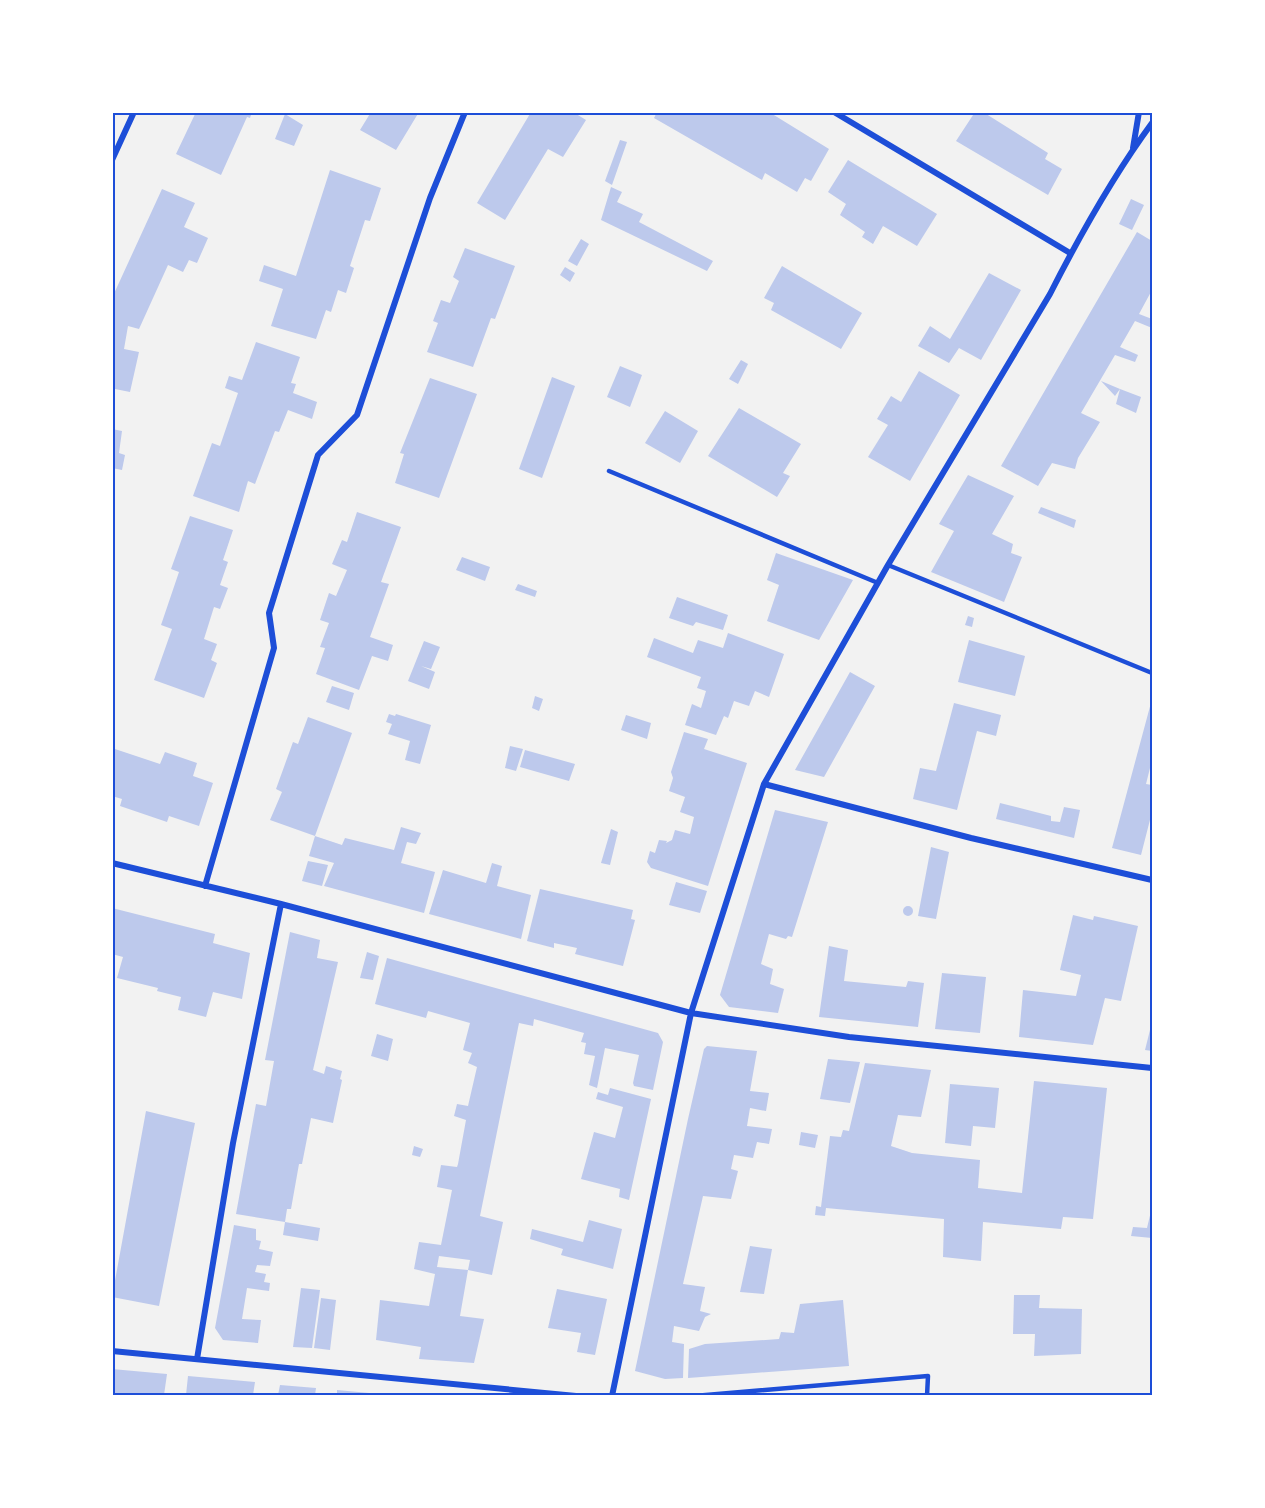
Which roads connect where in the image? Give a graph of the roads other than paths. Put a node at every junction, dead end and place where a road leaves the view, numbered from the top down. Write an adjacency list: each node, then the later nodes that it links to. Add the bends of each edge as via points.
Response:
1 (134, 112): 7 (street)
2 (465, 112): 16 (street, via 430,198 357,415 318,455 269,613 274,648)
3 (834, 112): 8 (street)
4 (1139, 112): 6 (street)
5 (1152, 123): 6 (street)
6 (1133, 149): 8 (street)
7 (112, 160)
8 (1070, 253): 10 (street, via 1050,294)
9 (609, 471): 11 (lane)
10 (888, 566): 11 (street); 12 (lane)
11 (878, 583): 13 (street)
12 (1152, 673)
13 (764, 784): 15 (street); 18 (street)
14 (112, 863): 16 (street)
15 (1152, 880)
16 (205, 885): 17 (street)
17 (282, 904): 18 (street); 21 (street, via 233,1143)
18 (691, 1013): 19 (street, via 849,1037); 23 (street)
19 (1152, 1068)
20 (112, 1351): 21 (street)
21 (197, 1359): 22 (street)
22 (576, 1395)
23 (612, 1395)
24 (693, 1395): 25 (lane, via 928,1376)
25 (927, 1395)

